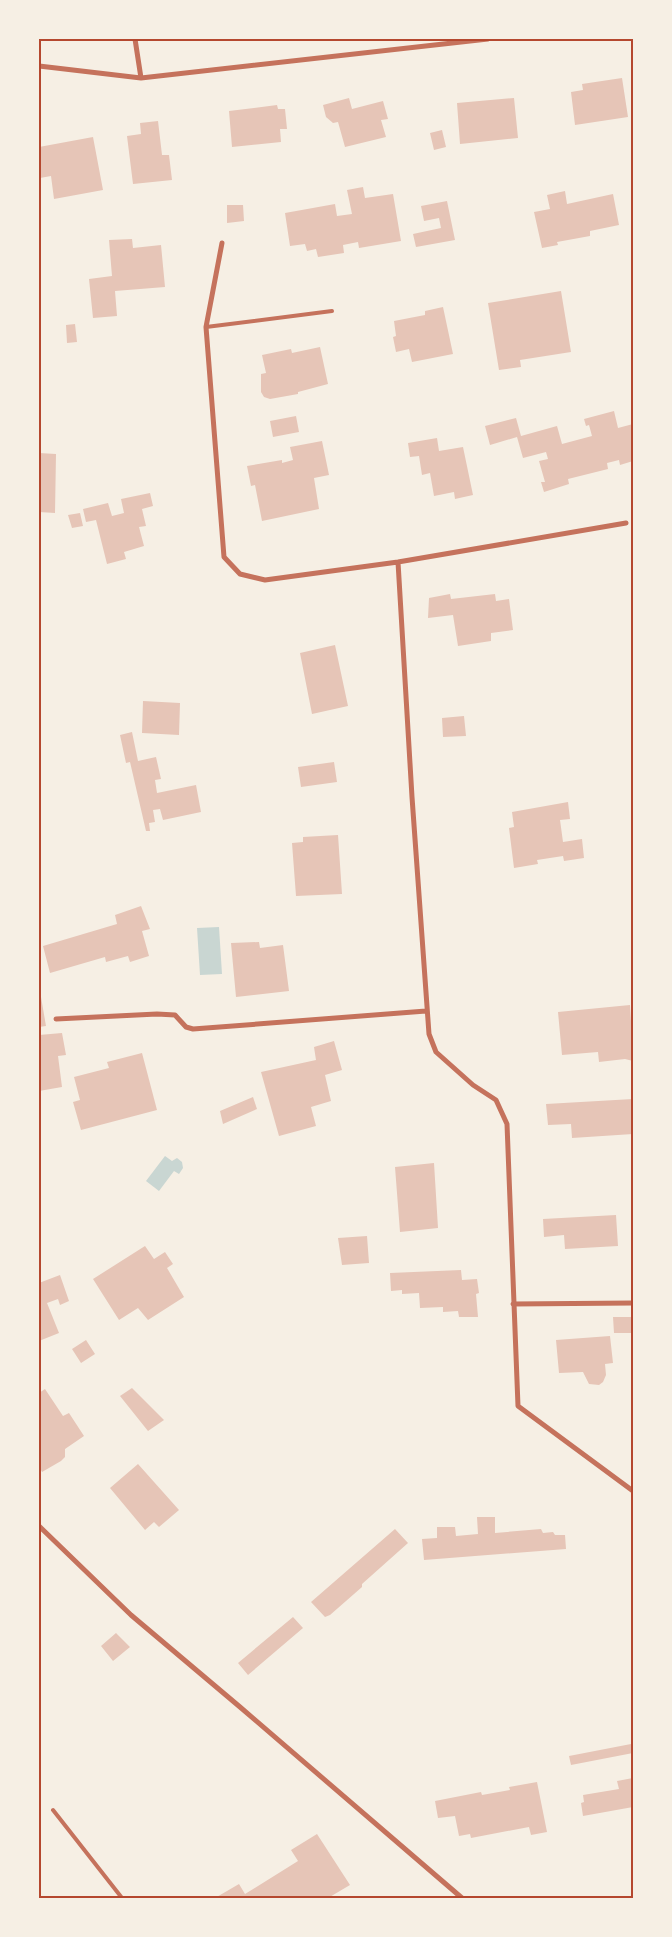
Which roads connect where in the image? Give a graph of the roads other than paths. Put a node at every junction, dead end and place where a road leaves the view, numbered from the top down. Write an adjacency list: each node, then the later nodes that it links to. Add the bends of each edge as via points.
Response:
1 (135, 39): 6 (street)
2 (434, 39): 4 (street)
3 (488, 39): 4 (street)
4 (434, 46): 6 (street)
5 (39, 66): 6 (street)
6 (141, 78)
7 (222, 243): 9 (street)
8 (332, 311): 9 (lane)
9 (206, 327): 11 (street, via 224,557 240,574 265,580)
10 (626, 523): 11 (street)
11 (398, 562): 12 (street)
12 (426, 1011): 13 (street, via 193,1029 186,1027 175,1015); 15 (street, via 436,1052 473,1085 496,1100 507,1124)
13 (56, 1019)
14 (633, 1302): 15 (street)
15 (513, 1304): 16 (street, via 518,1406)
16 (633, 1491)
17 (39, 1526): 20 (street, via 131,1615)
18 (53, 1810): 19 (lane)
19 (122, 1898)
20 (462, 1898)

